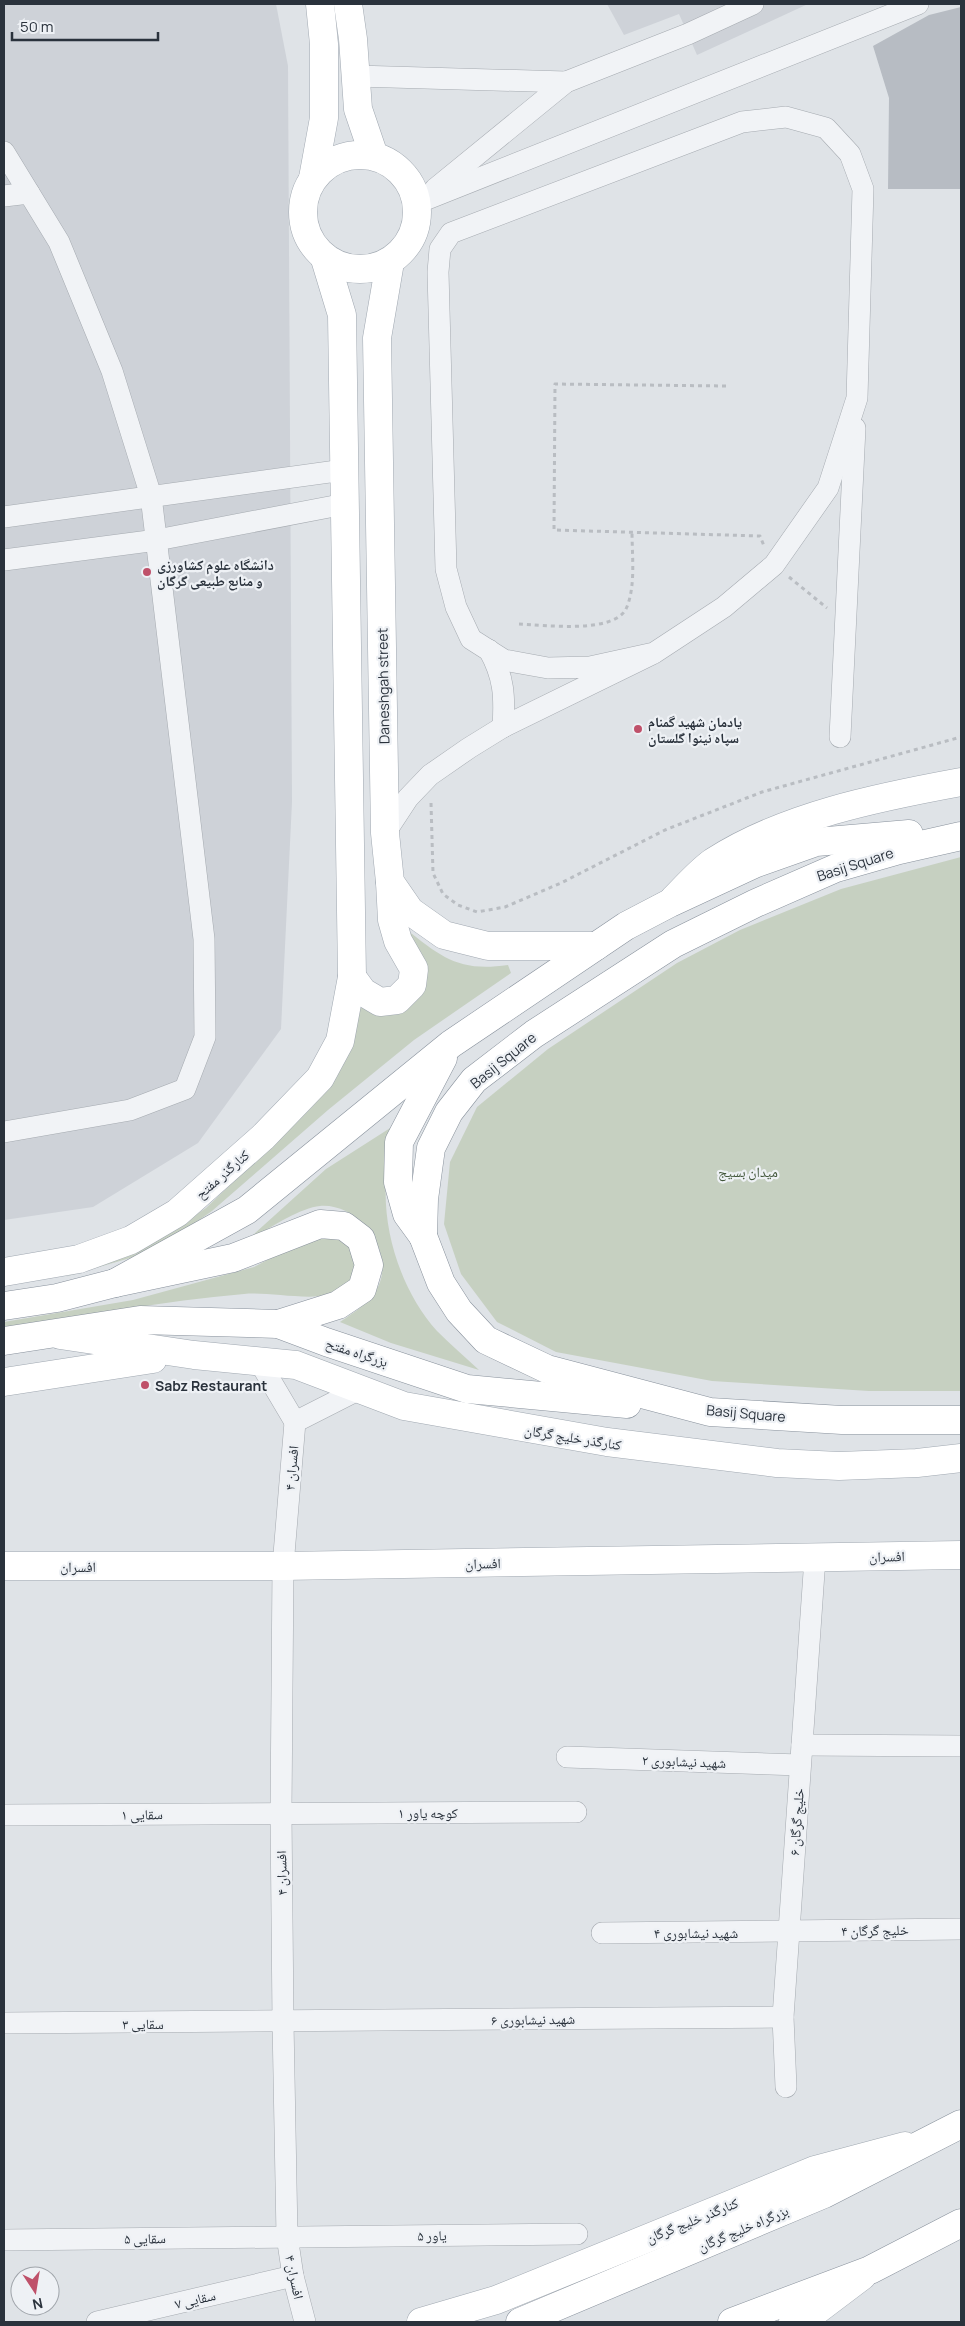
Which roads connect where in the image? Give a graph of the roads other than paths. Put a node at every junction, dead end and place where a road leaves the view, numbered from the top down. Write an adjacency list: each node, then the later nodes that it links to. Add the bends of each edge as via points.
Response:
1 (320, 4): 10 (main road, via 324,44 324,118)
2 (348, 4): 6 (main road)
3 (753, 4): 5 (street)
4 (918, 4): 13 (street)
5 (726, 9): 7 (street, via 688,34)
6 (356, 76): 7 (street); 9 (main road, via 358,110)
7 (566, 82): 13 (street)
8 (4, 152): 11 (street)
9 (374, 156): 10 (main road, via 351,155 330,162); 13 (main road, via 400,171 410,182)
10 (313, 178): 14 (main road, via 304,198 302,221 310,242)
11 (29, 193): 12 (street); 18 (street, via 60,242 112,371)
12 (4, 196)
13 (417, 203): 15 (main road, via 416,226 406,246)
14 (325, 259): 15 (main road, via 346,268 368,269); 17 (main road, via 342,315)
15 (390, 262): 31 (main road, Daneshgah street, via 377,338)
16 (857, 398): 23 (street, via 863,189 850,154 826,128 786,117 742,122 451,233 440,249 438,272 446,569 456,607 471,639); 24 (street, via 828,488 774,565 724,607); 26 (street)
17 (344, 470): 18 (street); 19 (main road)
18 (151, 496): 20 (street); 21 (street)
19 (345, 504): 21 (street); 30 (main road)
20 (4, 517)
21 (157, 540): 22 (street); 40 (street, via 204,939 205,1037 185,1090 130,1110)
22 (4, 560)
23 (489, 650): 24 (street, via 504,660 548,668 590,667); 25 (street, via 499,668 505,697)
24 (654, 653): 25 (street)
25 (503, 727): 33 (street, via 430,775 408,798)
26 (840, 737)
27 (961, 768): 29 (main road)
28 (961, 782): 29 (main road)
29 (932, 787): 36 (main road, via 826,812 768,833 712,863)
30 (349, 790): 31 (main road); 38 (main road)
31 (385, 790): 33 (main road, Daneshgah street)
32 (961, 830): 36 (main road, via 816,842 754,864)
33 (385, 833): 35 (main road, Daneshgah street)
34 (961, 836): 41 (main road, Basij Square, via 836,868 756,903 673,944 534,1034 474,1080 449,1112 431,1148)
35 (390, 882): 37 (main road, Daneshgah street, via 410,911 444,935 488,946); 38 (main road, via 392,920 398,941 414,968 412,985 397,1000 380,1002 363,992)
36 (670, 903): 37 (main road)
37 (596, 946): 39 (main road)
38 (352, 977): 42 (main road, کنارگذر مفتح, via 340,1041 320,1078 263,1137 177,1213 131,1240 79,1259)
39 (451, 1044): 41 (main road, via 399,1142 398,1182 407,1214); 43 (main road, via 247,1210)
40 (4, 1132)
41 (423, 1236): 52 (main road, Basij Square, via 441,1283 486,1340 546,1369)
42 (4, 1272)
43 (115, 1282): 44 (main road, via 57,1298); 45 (main road, via 233,1258 320,1224 344,1226 361,1240 369,1265 362,1289 338,1305)
44 (4, 1306)
45 (278, 1324): 46 (main road, بزرگراه مفتح, via 140,1320); 52 (main road, بزرگراه مفتح, via 467,1388)
46 (47, 1334): 47 (main road, بزرگراه مفتح); 48 (main road)
47 (4, 1341)
48 (194, 1355): 49 (main road, کنارگذر خلیج گرگان); 50 (main road, via 126,1361)
49 (260, 1361): 51 (main road, کنارگذر خلیج گرگان, via 296,1365); 54 (street)
50 (4, 1382)
51 (360, 1389): 54 (street); 55 (main road, کنارگذر خلیج گرگان, via 404,1406 523,1429 777,1463 838,1466)
52 (710, 1412): 53 (main road, Basij Square, via 842,1420)
53 (961, 1420)
54 (295, 1422): 62 (street, افسران ۴)
55 (961, 1458)
56 (961, 1544): 58 (main road)
57 (961, 1555): 58 (main road, افسران)
58 (933, 1556): 59 (main road, افسران); 60 (main road)
59 (814, 1558): 62 (main road, افسران); 64 (street, خلیج گرگان ۶)
60 (961, 1565)
61 (4, 1566): 62 (main road, افسران)
62 (283, 1566): 67 (street, افسران ۴)
63 (961, 1746): 64 (street, شهید نیشابوری ۲)
64 (801, 1755): 65 (street, شهید نیشابوری ۲); 70 (street, خلیج گرگان ۶)
65 (567, 1757)
66 (576, 1812): 67 (street, کوچه یاور ۱)
67 (280, 1813): 68 (street, سقایی ۱); 73 (street, افسران ۴)
68 (4, 1815)
69 (961, 1928): 70 (street, خلیج گرگان ۴)
70 (789, 1932): 71 (street, شهید نیشابوری ۴); 72 (street, خلیج گرگان ۶)
71 (602, 1933)
72 (783, 2017): 73 (street, شهید نیشابوری ۶); 75 (street, خلیج گرگان ۶)
73 (283, 2022): 74 (street, سقایی ۳); 79 (street, افسران ۴)
74 (4, 2023)
75 (786, 2086)
76 (956, 2126): 85 (main road, کنارگذر خلیج گرگان, via 815,2170 496,2300); 86 (main road, بزرگراه خلیج گرگان, via 824,2194)
77 (961, 2222): 81 (main road)
78 (577, 2234): 79 (street, یاور ۵)
79 (287, 2236): 80 (street, سقایی ۵); 82 (street, افسران ۴)
80 (4, 2240)
81 (870, 2270): 87 (main road); 88 (main road, via 813,2313)
82 (293, 2276): 83 (street, سقایی ۷); 84 (street, افسران ۴)
83 (97, 2322)
84 (305, 2322)
85 (421, 2322)
86 (520, 2322)
87 (732, 2322)
88 (792, 2322)

